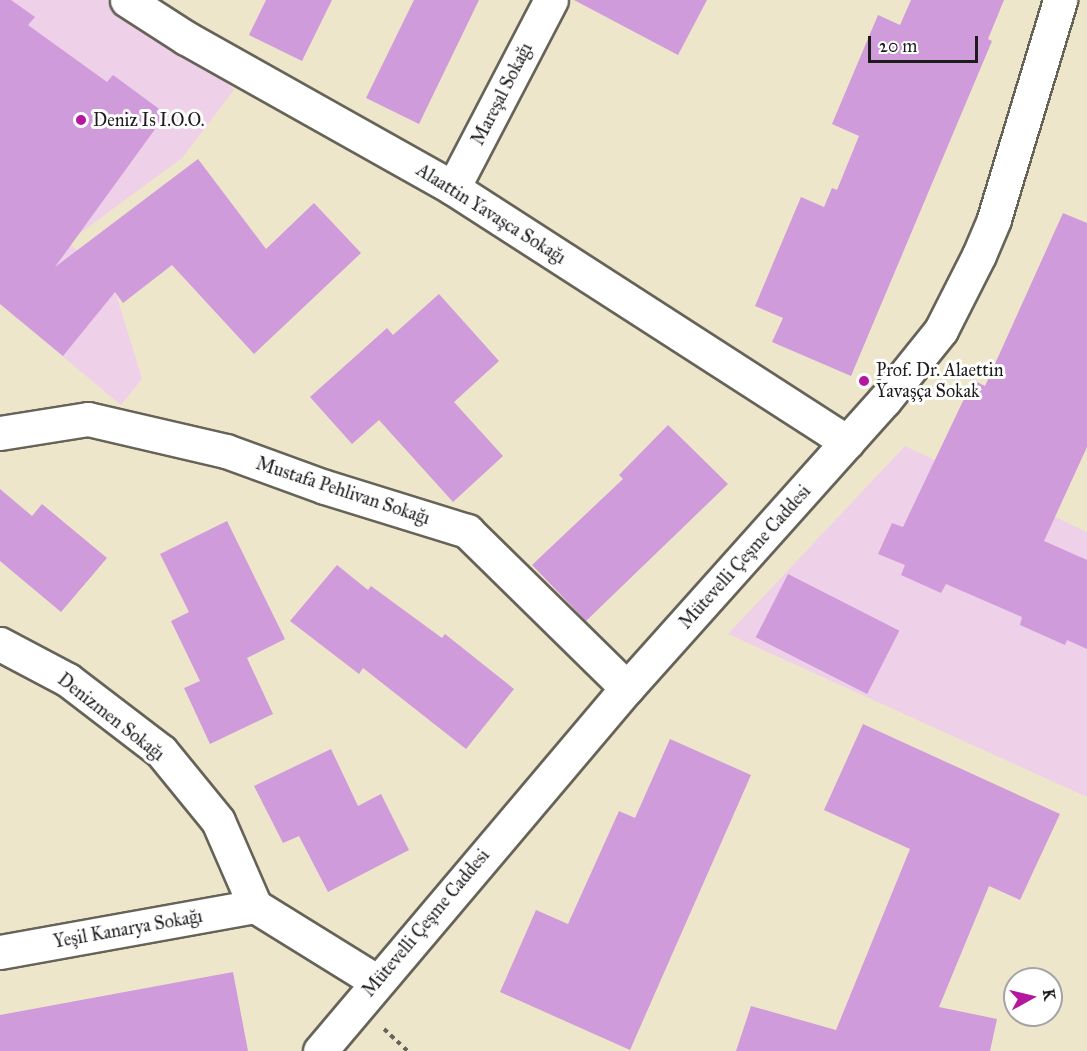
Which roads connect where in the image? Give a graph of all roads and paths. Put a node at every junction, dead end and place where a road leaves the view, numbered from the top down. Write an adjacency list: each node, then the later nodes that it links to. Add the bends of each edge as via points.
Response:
1 (127, 0): 4 (street, Alaattin Yavaşca Sokağı, via 186,38)
2 (551, 0): 4 (street, Mareşal Sokağı)
3 (1060, 0): 6 (street, Mütevelli Çeşme Caddesi, via 994,219 964,288 916,364)
4 (453, 188): 6 (street, Alaattin Yavaşca Sokağı)
5 (0, 433): 8 (street, Mustafa Pehlivan Sokağı, via 88,419 226,451 467,531)
6 (847, 442): 8 (street, Mütevelli Çeşme Caddesi)
7 (0, 644): 9 (street, Denizmen Sokağı, via 68,680 161,752 218,821)
8 (627, 688): 11 (street, Mütevelli Çeşme Caddesi)
9 (255, 906): 10 (street, Yeşil Kanarya Sokağı); 11 (street)
10 (0, 952)
11 (376, 981): 12 (street, Mütevelli Çeşme Caddesi)
12 (320, 1051)

